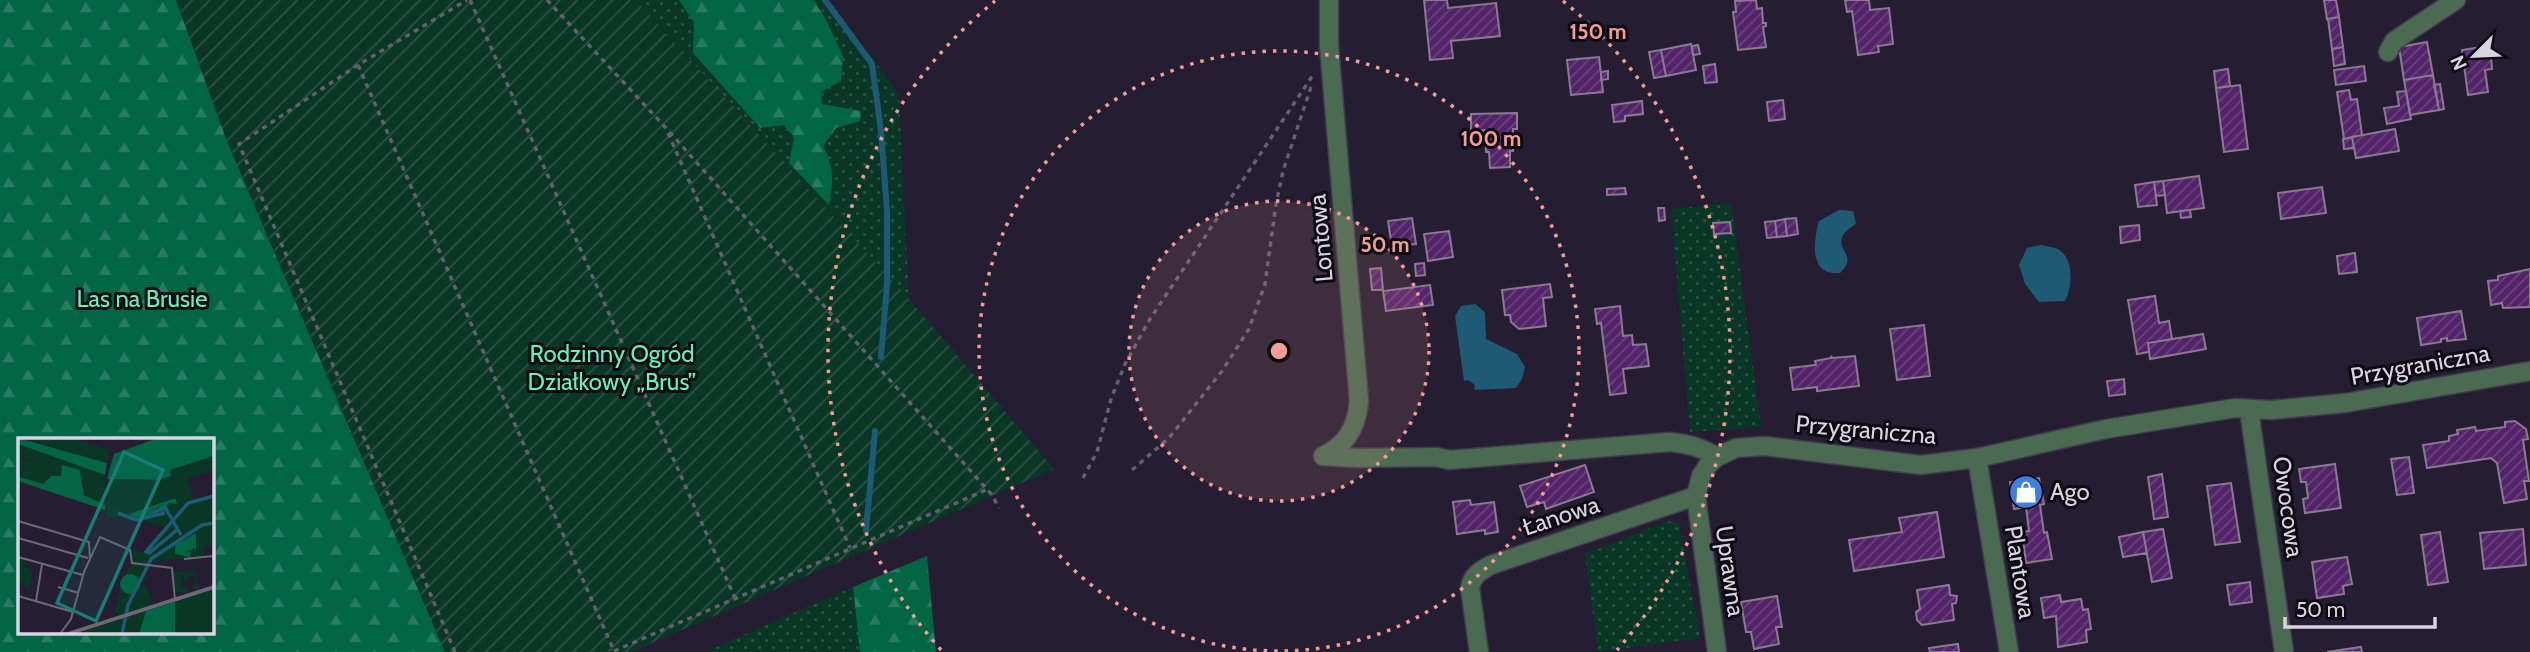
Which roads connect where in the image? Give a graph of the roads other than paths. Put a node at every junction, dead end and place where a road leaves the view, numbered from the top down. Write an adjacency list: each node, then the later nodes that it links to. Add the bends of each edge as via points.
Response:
1 (1329, 0): 6 (street, Lontowa, via 1359,401 1349,436 1323,457 1449,460 1670,442 1688,444)
2 (2456, 0): 3 (street, via 2395,41)
3 (2388, 52)
4 (2530, 371): 5 (street, Przygraniczna, via 2345,403)
5 (2249, 410): 7 (street, Przygraniczna, via 2235,408 2106,429); 12 (street, Owocowa)
6 (1717, 457): 7 (street, Przygraniczna, via 1735,448 1765,446 1920,465); 8 (street, via 1701,476)
7 (1977, 458): 11 (street, Plantowa)
8 (1696, 496): 9 (street, Łanowa, via 1479,571 1470,588); 10 (street, Uprawna)
9 (1479, 652)
10 (1717, 652)
11 (2009, 652)
12 (2284, 652)

